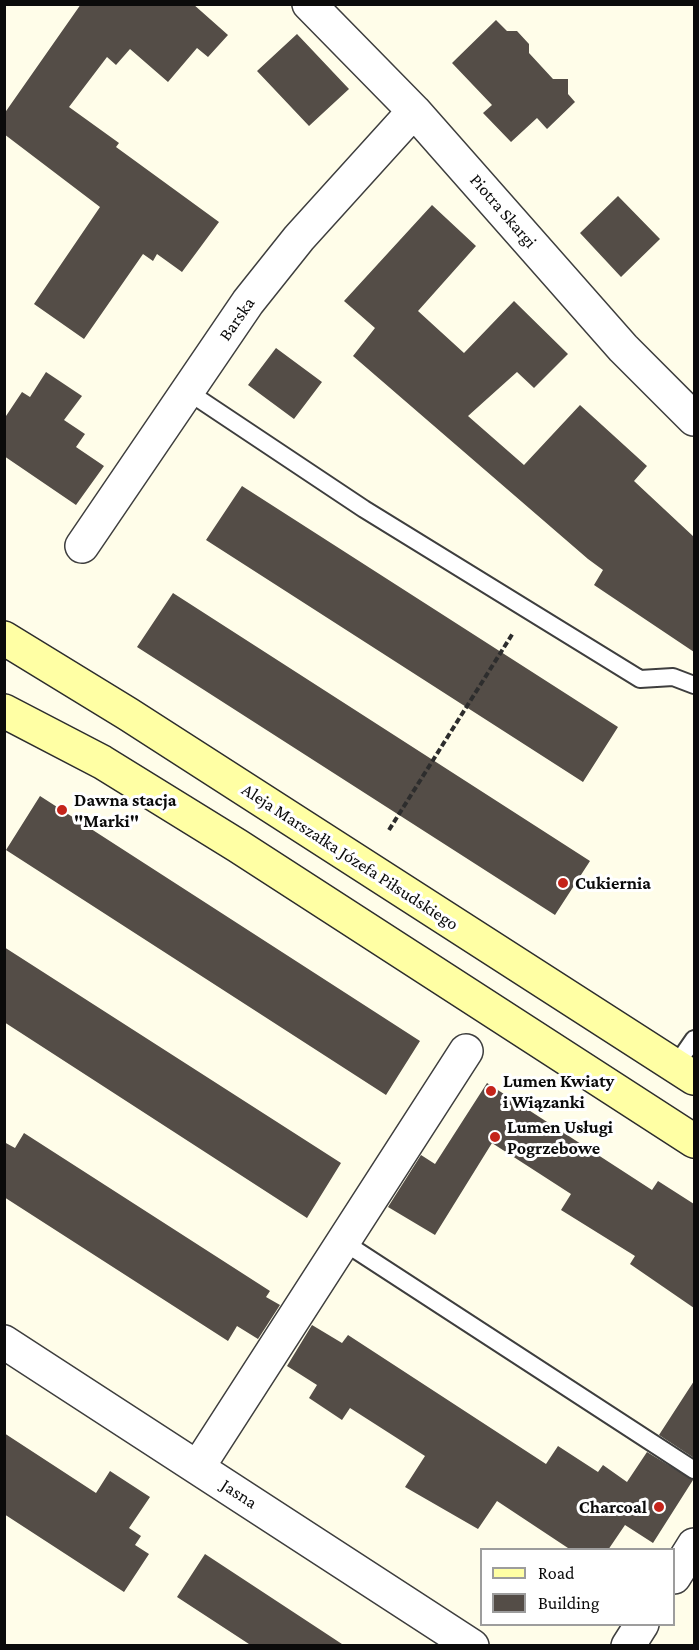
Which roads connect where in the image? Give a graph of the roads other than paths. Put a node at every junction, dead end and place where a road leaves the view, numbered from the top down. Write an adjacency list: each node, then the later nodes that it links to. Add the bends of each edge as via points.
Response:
1 (309, 4): 2 (street, Piotra Skargi)
2 (414, 111): 3 (street, Barska, via 299,237); 4 (street, Piotra Skargi, via 623,348)
3 (187, 391): 5 (street, Barska); 7 (lane, via 364,509 640,679 673,677)
4 (694, 419)
5 (82, 546)
6 (4, 638): 11 (main road, Aleja Marszałka Józefa Piłsudskiego)
7 (694, 685)
8 (4, 711): 12 (main road, via 102,762 238,846)
9 (694, 1039): 11 (lane)
10 (466, 1051): 13 (street)
11 (685, 1072)
12 (694, 1141)
13 (342, 1241): 15 (street); 16 (lane)
14 (4, 1342): 15 (street, Jasna)
15 (198, 1467): 20 (street, Jasna)
16 (694, 1470)
17 (694, 1545): 18 (street)
18 (675, 1575)
19 (641, 1626): 21 (street)
20 (472, 1646)
21 (628, 1646)

